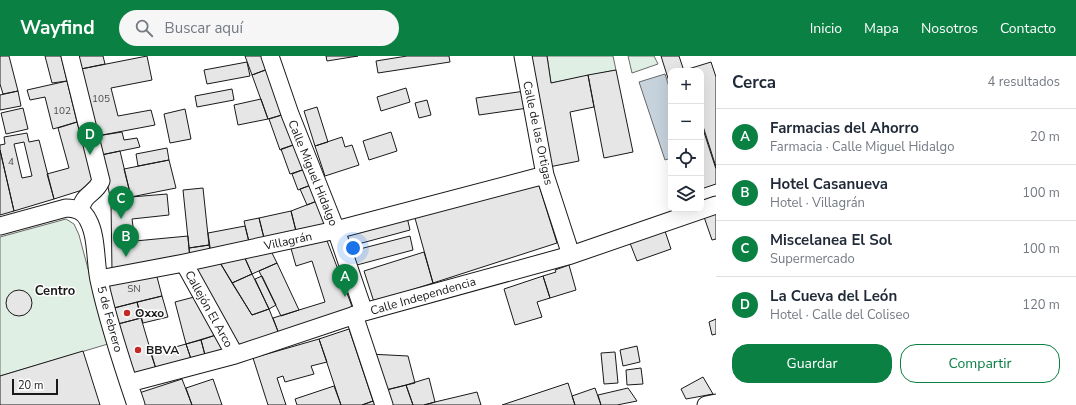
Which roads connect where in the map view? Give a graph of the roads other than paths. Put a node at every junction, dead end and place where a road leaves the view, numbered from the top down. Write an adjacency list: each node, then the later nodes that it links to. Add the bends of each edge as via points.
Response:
1 (70, 56): 6 (street, via 101,181 98,189 84,199)
2 (270, 56): 8 (street, Calle Miguel Hidalgo)
3 (523, 56): 4 (street, Calle de las Ortigas)
4 (545, 175): 8 (street, Villagrán); 9 (street, Calle de las Ortigas)
5 (716, 205): 9 (street, Calle Independencia)
6 (80, 211): 7 (street, via 66,208); 11 (street, 5 de Febrero, via 92,230)
7 (0, 226)
8 (336, 230): 10 (street, Villagrán); 12 (street, Calle Miguel Hidalgo)
9 (571, 255): 12 (street, Calle Independencia)
10 (184, 263): 11 (street, Villagrán); 13 (street, Callejón El Arco)
11 (99, 279): 14 (street, 5 de Febrero, via 115,342)
12 (359, 314): 13 (street, Calle Independencia); 17 (street, Calle Miguel Hidalgo)
13 (235, 354): 14 (street, Calle Independencia)
14 (129, 383): 16 (street, 5 de Febrero)
15 (716, 403): 18 (street)
16 (136, 405)
17 (384, 405)
18 (706, 405)

